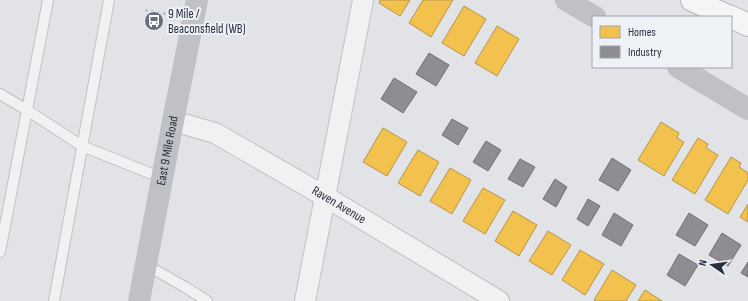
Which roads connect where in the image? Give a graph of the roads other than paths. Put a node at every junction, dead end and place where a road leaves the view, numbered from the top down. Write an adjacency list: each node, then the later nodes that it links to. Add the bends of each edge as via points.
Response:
1 (48, 0): 14 (lane)
2 (109, 0): 16 (lane)
3 (197, 0): 15 (main road, East 9 Mile Road)
4 (363, 0): 18 (street)
5 (566, 0): 7 (main road)
6 (692, 0): 8 (highway)
7 (593, 16)
8 (728, 16)
9 (732, 18): 10 (highway)
10 (748, 25)
11 (680, 68): 13 (main road)
12 (0, 94): 14 (lane)
13 (748, 109)
14 (27, 110): 16 (lane); 19 (lane)
15 (173, 121): 17 (main road, East 9 Mile Road); 18 (street, Raven Avenue, via 215,133)
16 (82, 146): 17 (lane); 21 (lane)
17 (162, 178): 20 (main road, East 9 Mile Road)
18 (326, 197): 24 (street); 25 (street, Raven Avenue)
19 (0, 252)
20 (146, 265): 22 (main road, East 9 Mile Road); 23 (lane)
21 (54, 301)
22 (139, 301)
23 (207, 301)
24 (305, 301)
25 (499, 301)

